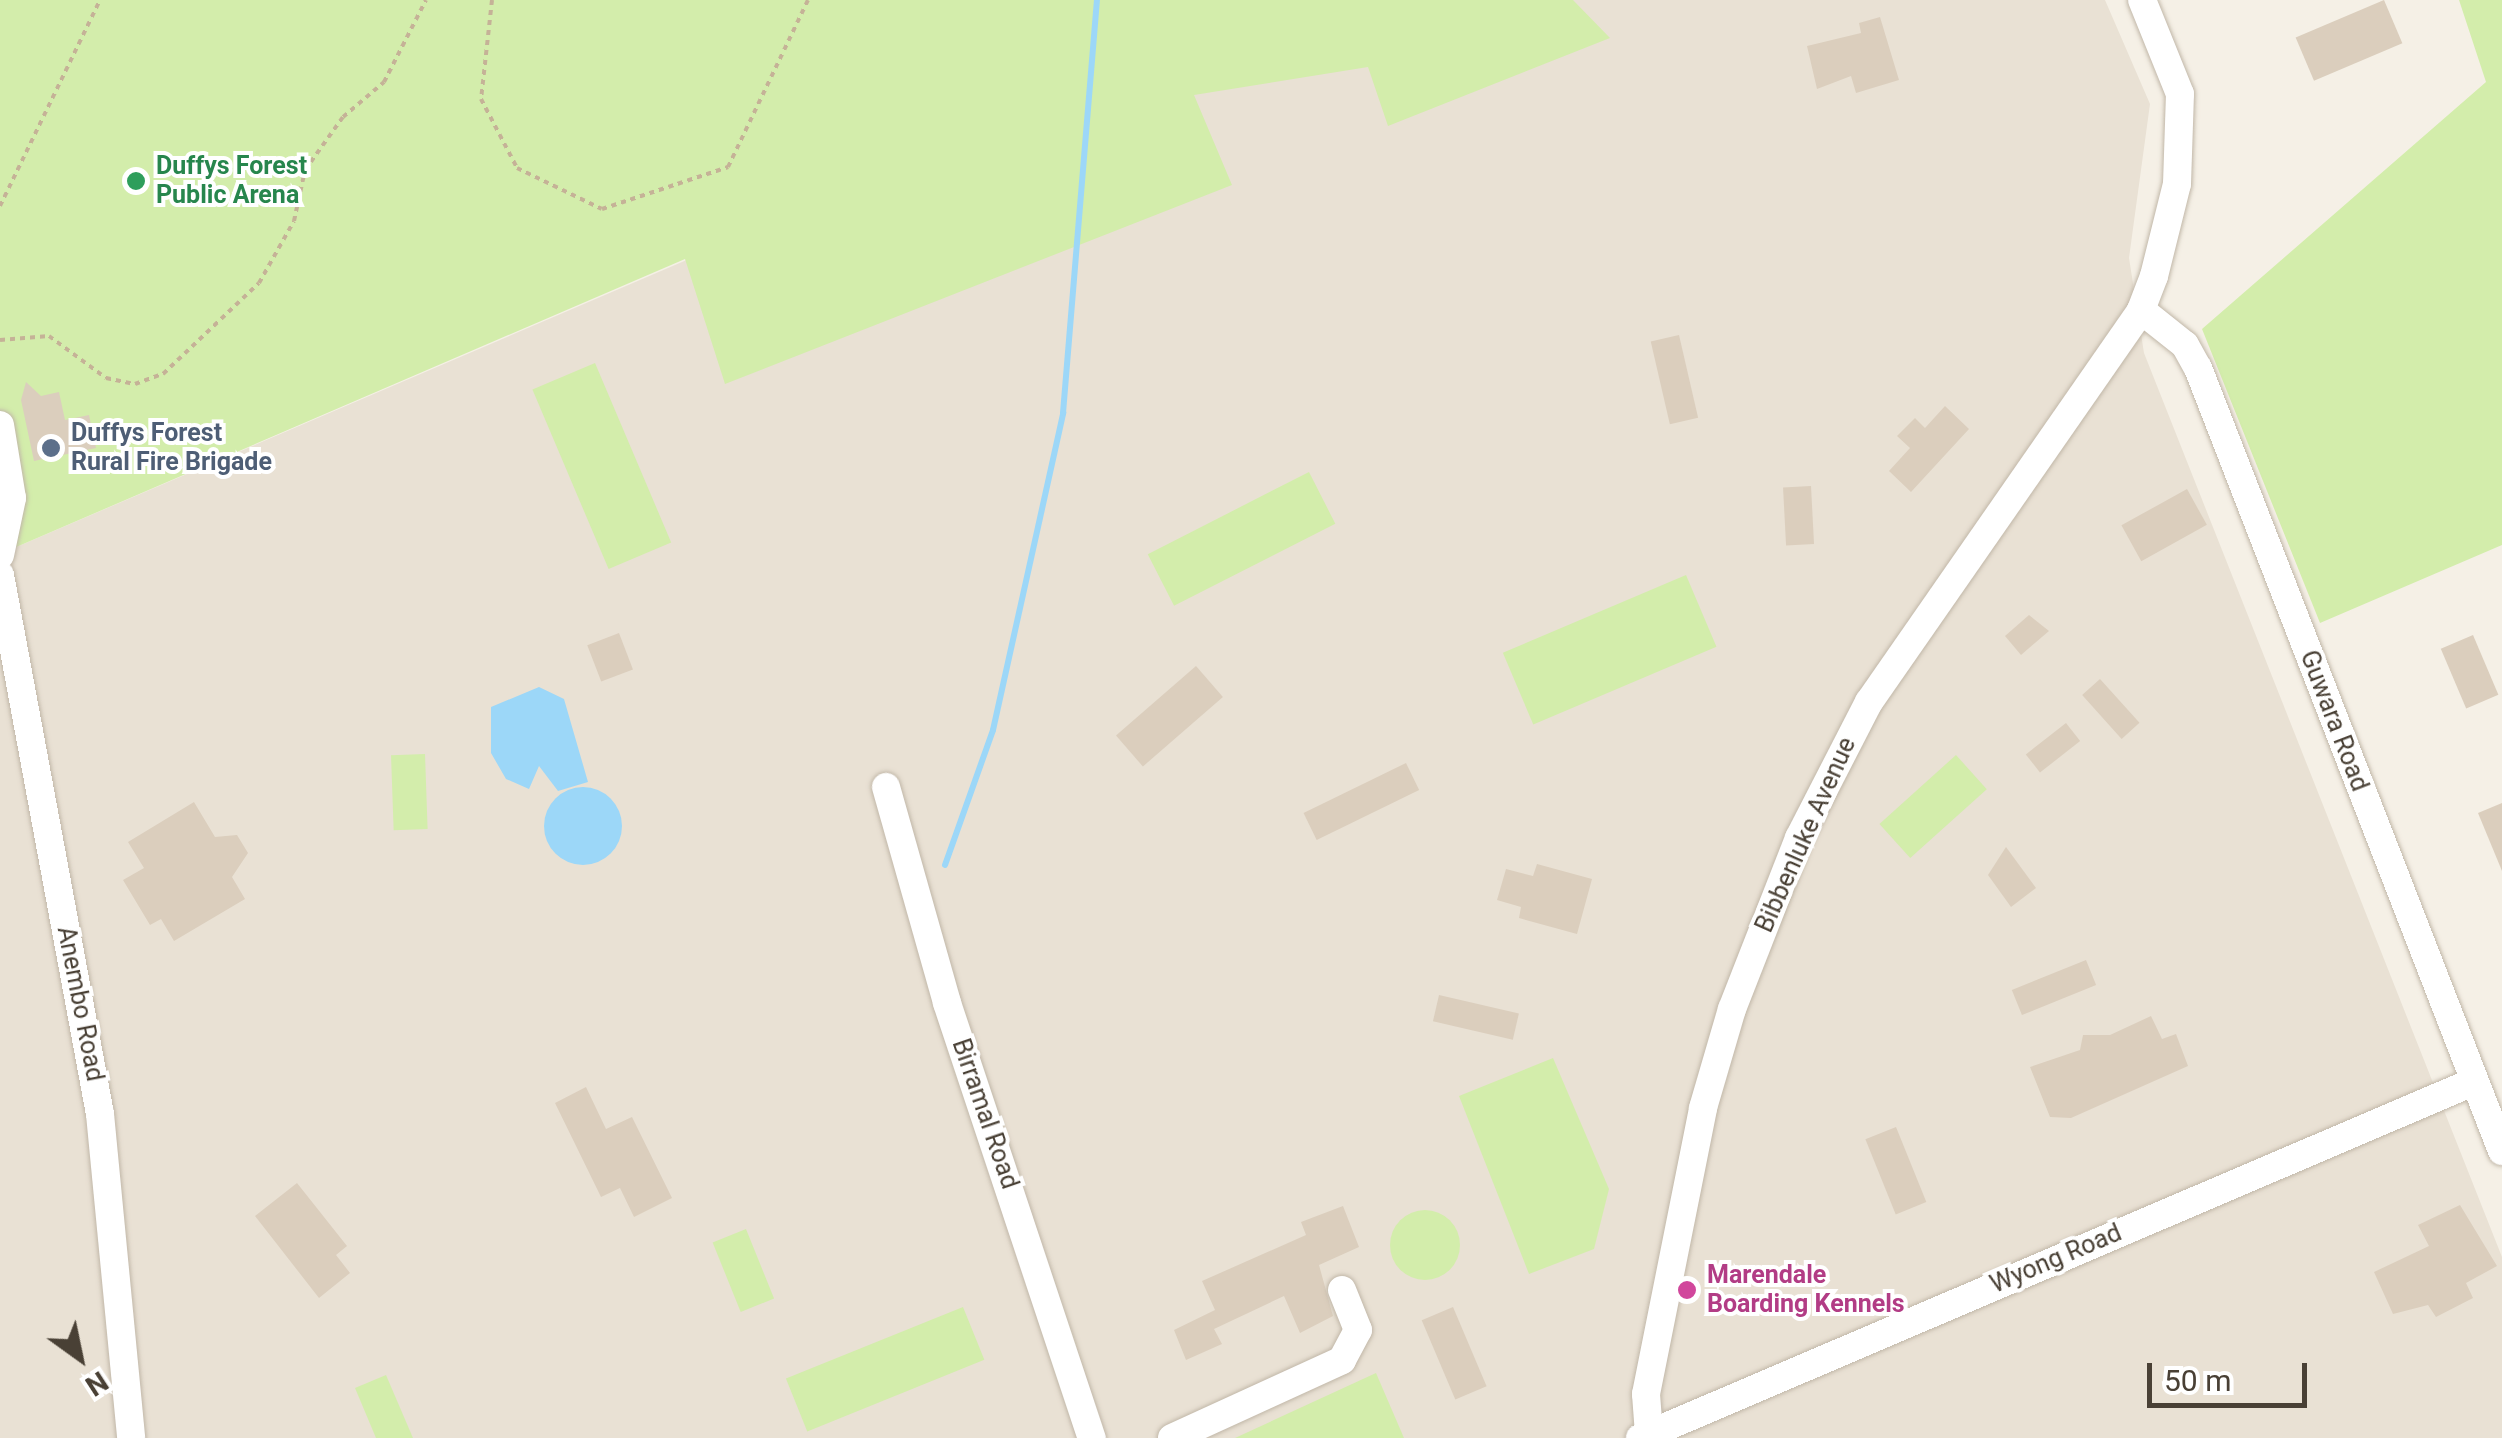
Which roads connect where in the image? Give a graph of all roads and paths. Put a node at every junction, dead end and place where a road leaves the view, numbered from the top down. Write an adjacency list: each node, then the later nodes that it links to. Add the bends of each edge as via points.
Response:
1 (100, 0): 6 (path)
2 (426, 0): 9 (path, via 384,82 342,116 305,170 294,221 259,283 164,374 135,384 106,378 49,336)
3 (492, 0): 4 (path, via 482,100 517,168 602,209 728,167)
4 (808, 0)
5 (2142, 0): 8 (street, Bibbenluke Avenue, via 2180,94 2180,152 2166,243)
6 (3, 194): 7 (path)
7 (0, 206)
8 (2141, 310): 14 (street, Guwara Road, via 2184,344 2198,368); 17 (street, Bibbenluke Avenue, via 1869,702 1799,838 1732,1009 1703,1108 1646,1394)
9 (0, 340)
10 (0, 425): 11 (street, via 12,498)
11 (0, 555)
12 (0, 575): 18 (street, Anembo Road, via 100,1114)
13 (886, 788): 19 (street, Birramal Road, via 948,1004)
14 (2473, 1082): 15 (street, Guwara Road); 17 (street, Wyong Road)
15 (2502, 1152)
16 (1342, 1290): 20 (street, via 1358,1330 1342,1360)
17 (1644, 1436)
18 (131, 1438)
19 (1092, 1438)
20 (1172, 1438)

